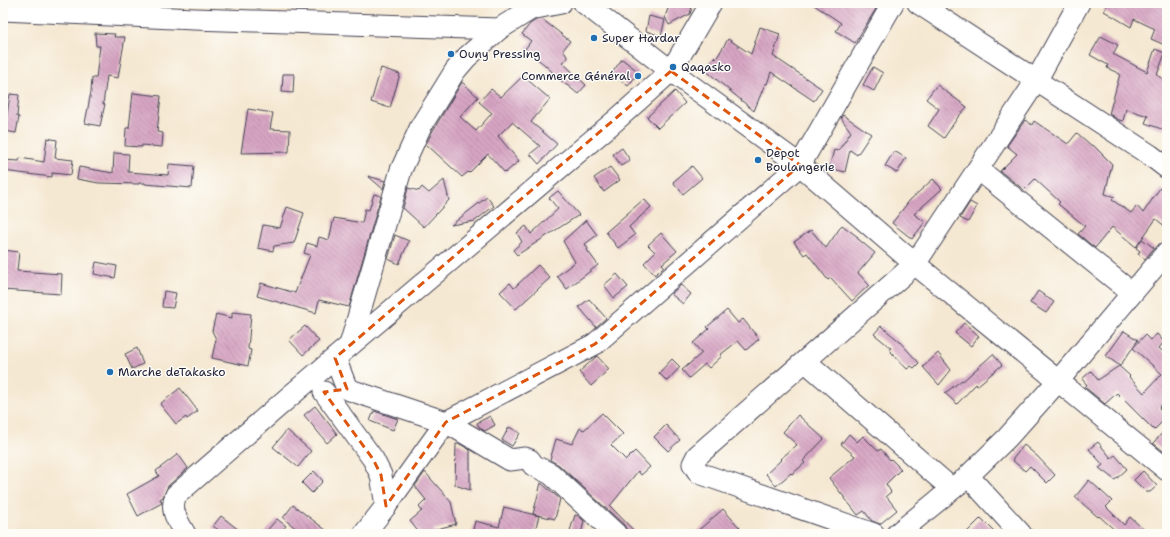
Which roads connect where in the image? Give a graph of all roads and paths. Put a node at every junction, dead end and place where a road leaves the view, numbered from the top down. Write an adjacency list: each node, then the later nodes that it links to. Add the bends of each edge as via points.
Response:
1 (561, 3): 8 (street, via 531,9)
2 (584, 3): 9 (street)
3 (711, 3): 9 (street)
4 (893, 3): 11 (street)
5 (918, 3): 10 (street)
6 (1079, 3): 10 (street)
7 (3, 10): 8 (street)
8 (499, 28): 17 (street, via 455,71 422,126 401,170)
9 (671, 71): 11 (street); 17 (street)
10 (1036, 81): 12 (street); 13 (street)
11 (800, 165): 15 (street); 24 (street, via 595,344)
12 (1167, 168)
13 (978, 169): 15 (street); 16 (street)
14 (1167, 252): 16 (street)
15 (915, 264): 19 (street); 20 (street)
16 (1132, 293): 20 (street)
17 (350, 345): 18 (street)
18 (335, 358): 21 (street); 23 (street)
19 (805, 361): 27 (street); 32 (street, via 697,456 693,464 698,472)
20 (1058, 381): 25 (street); 26 (street, via 1007,438)
21 (346, 389): 22 (street); 24 (street)
22 (324, 392): 23 (street); 28 (street, via 374,459 381,475)
23 (289, 397): 29 (street, via 176,495 173,502 174,512)
24 (446, 422): 28 (street); 31 (street, via 510,460 530,460 533,465 551,474)
25 (1167, 470)
26 (968, 476): 27 (street); 34 (street)
27 (952, 489): 33 (street)
28 (386, 506): 30 (street)
29 (185, 534)
30 (364, 534)
31 (616, 534)
32 (874, 534)
33 (897, 534)
34 (1021, 534)

